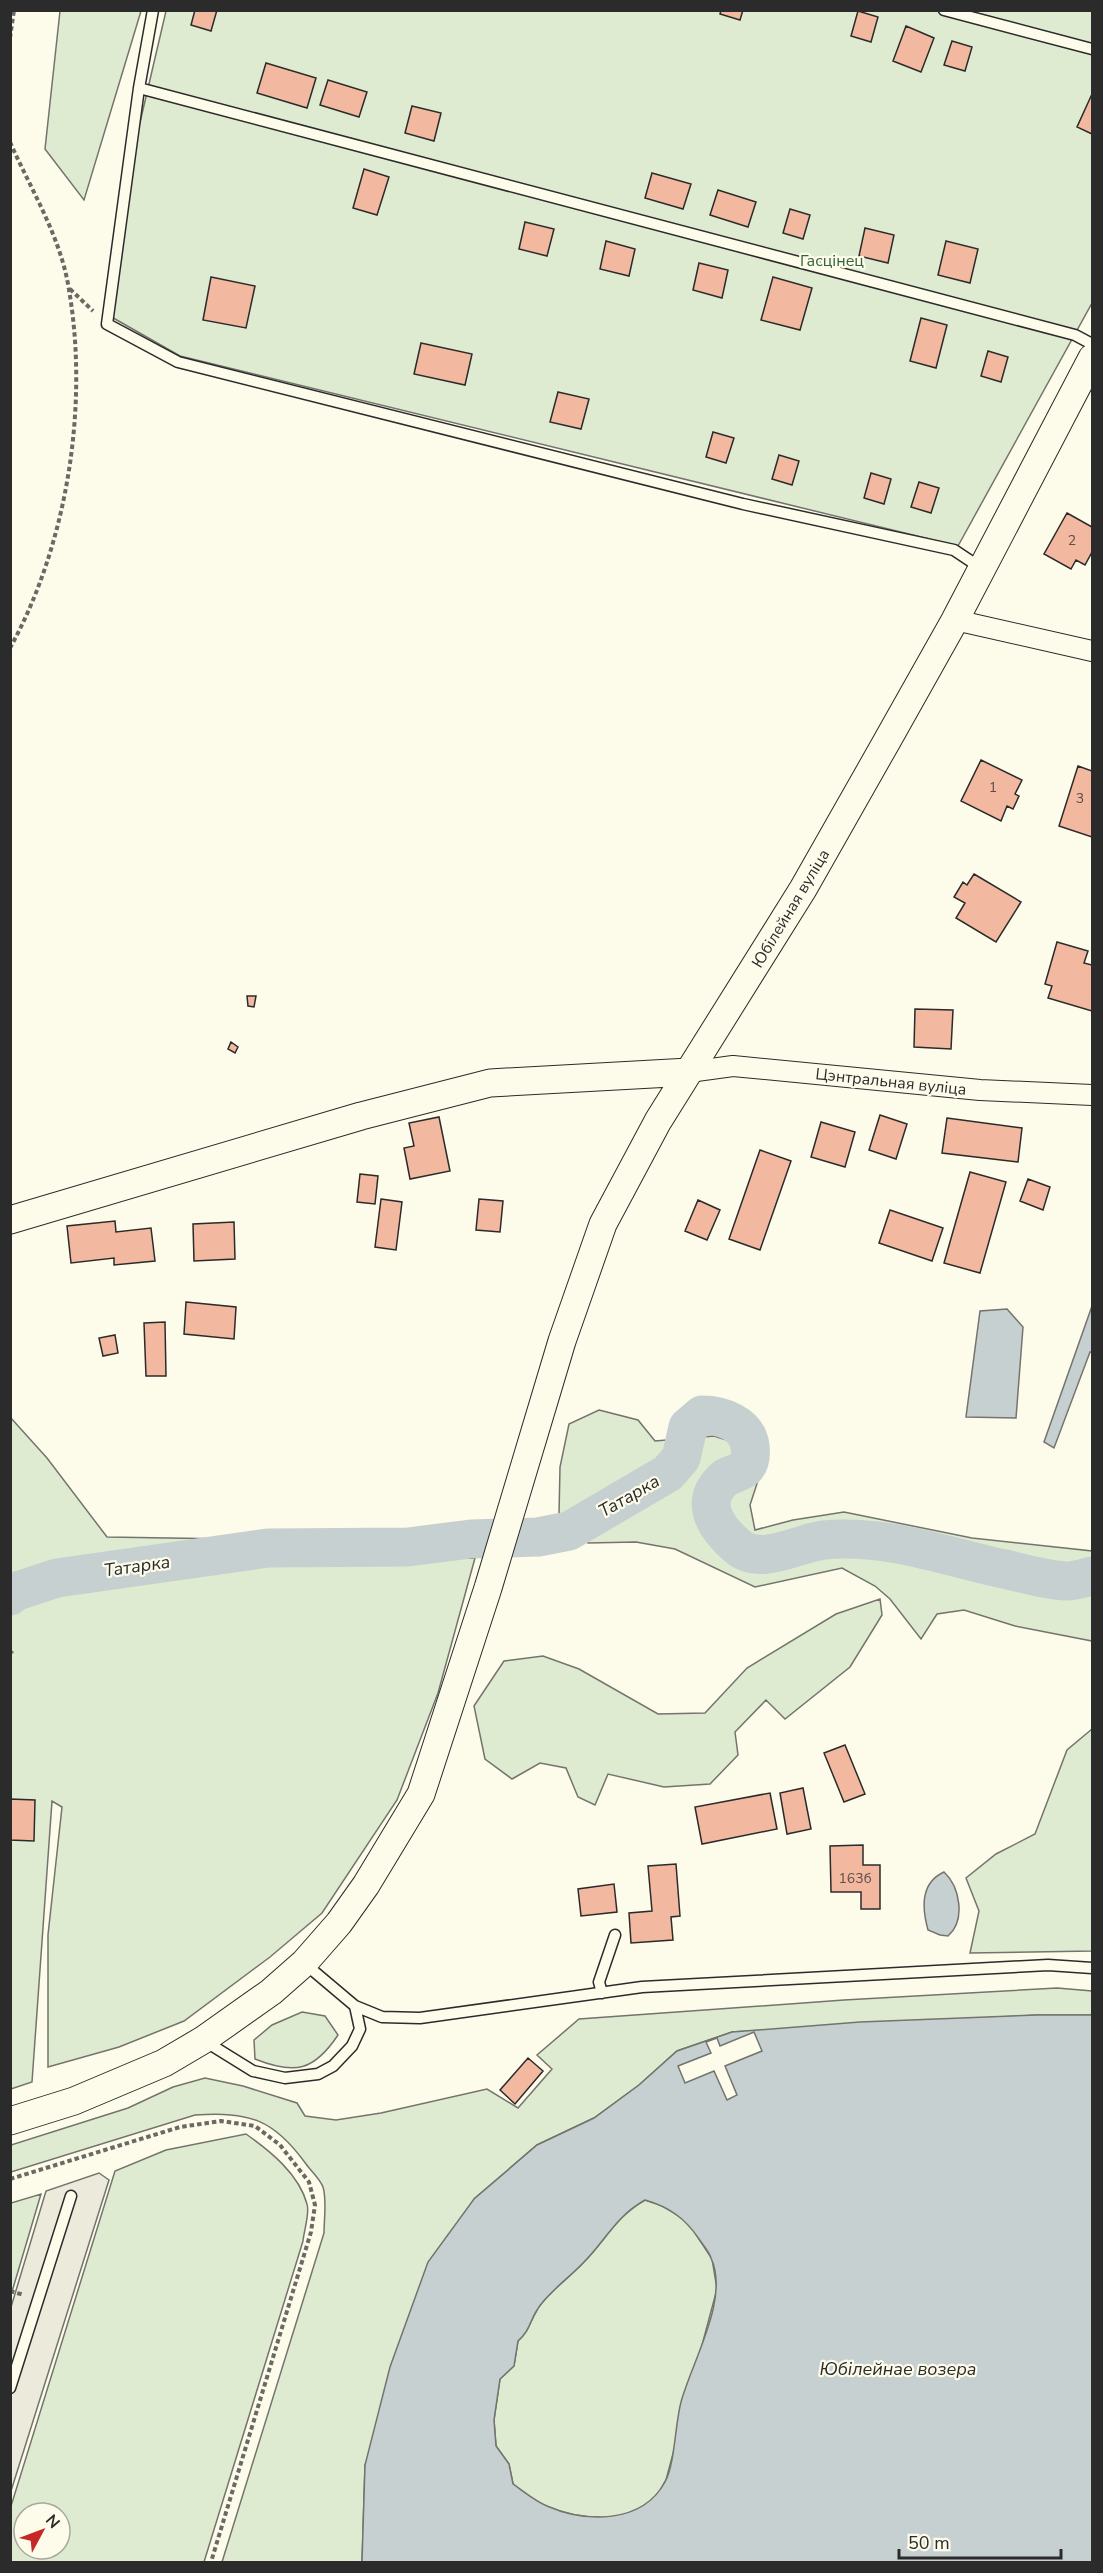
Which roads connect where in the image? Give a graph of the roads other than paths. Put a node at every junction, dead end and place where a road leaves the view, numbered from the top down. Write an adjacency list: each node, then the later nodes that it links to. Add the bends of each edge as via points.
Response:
1 (153, 10): 4 (lane)
2 (944, 10): 3 (lane)
3 (1092, 49)
4 (139, 88): 5 (lane, via 1075,335); 7 (lane, via 107,324 178,362 744,504 954,550)
5 (1092, 344)
6 (1092, 358): 7 (street, Юбілейная вуліца)
7 (981, 568): 8 (street, Юбілейная вуліца)
8 (954, 620): 9 (street); 10 (street, Юбілейная вуліца, via 803,889)
9 (1092, 651)
10 (689, 1072): 11 (street, Цэнтральная вуліца, via 733,1066 980,1090); 12 (street, via 490,1083 361,1116); 14 (street, Юбілейная вуліца, via 603,1224 562,1341 422,1794 366,1885)
11 (1092, 1095)
12 (10, 1220)
13 (615, 1935): 16 (lane, via 599,1982)
14 (304, 1963): 17 (lane); 18 (street, Юбілейная вуліца, via 271,1992)
15 (1092, 1968): 16 (lane, via 1036,1965 642,1987)
16 (602, 1993): 17 (lane, via 420,2018 382,2017)
17 (355, 2006): 18 (lane, via 360,2030 352,2046 333,2066 318,2074 285,2078 252,2071)
18 (203, 2040): 19 (street, Юбілейная вуліца, via 111,2087)
19 (10, 2121)
20 (71, 2196): 21 (lane)
21 (10, 2388)

